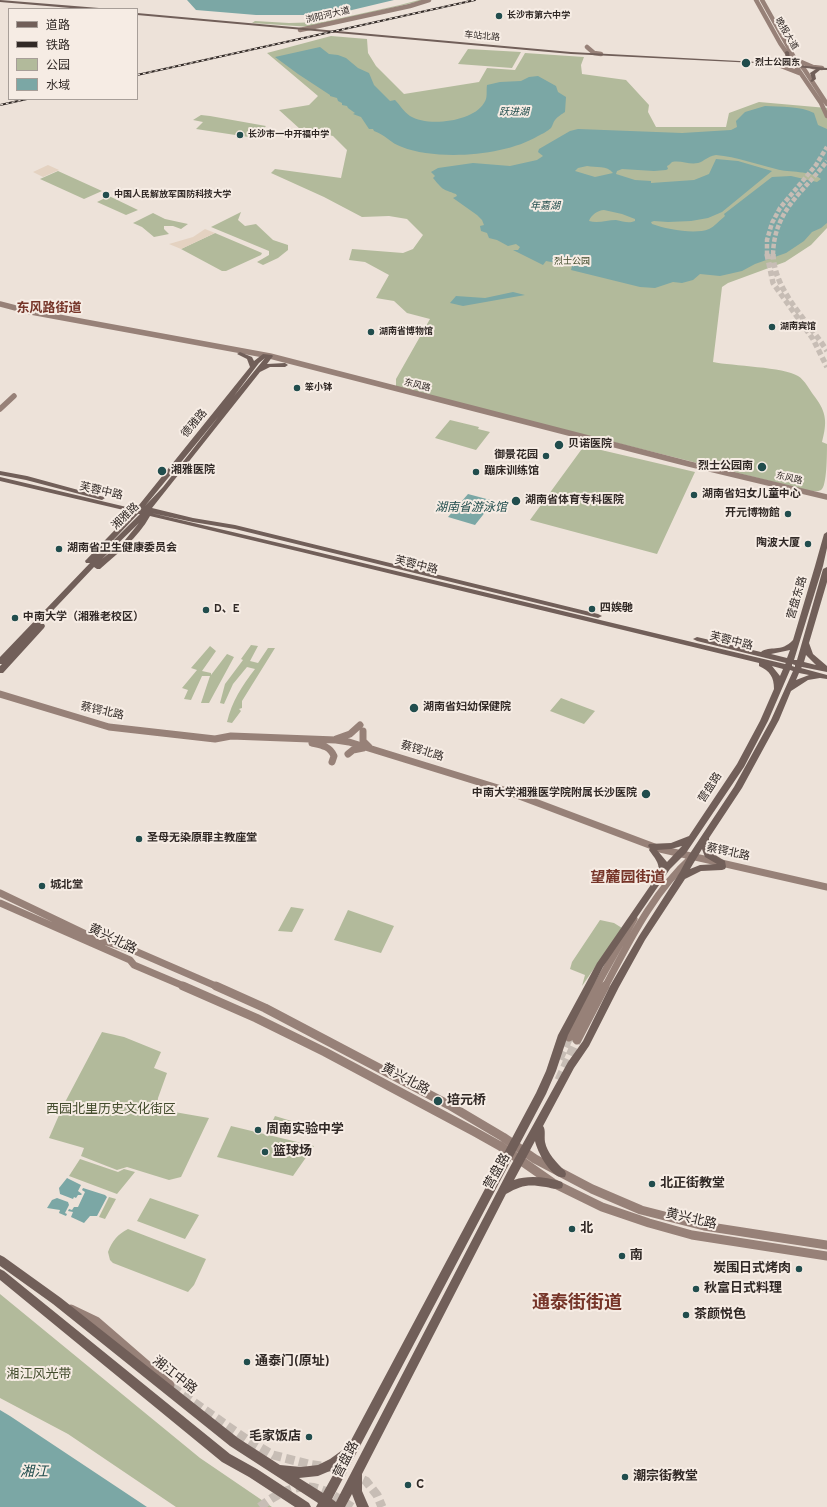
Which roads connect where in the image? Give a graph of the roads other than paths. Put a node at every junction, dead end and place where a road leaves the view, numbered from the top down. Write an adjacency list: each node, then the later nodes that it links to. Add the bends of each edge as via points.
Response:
1 (43, 0): 7 (main road)
2 (429, 0): 12 (main road, 浏阳河大道)
3 (433, 0): 13 (main road, 浏阳河大道)
4 (756, 0): 15 (main road, 晚报大道)
5 (762, 0): 18 (main road, 晚报大道)
6 (0, 1): 7 (main road); 8 (main road)
7 (37, 3): 9 (main road)
8 (68, 8)
9 (89, 8)
10 (138, 15): 12 (main road, 车站北路)
11 (138, 15): 12 (main road, 车站北路)
12 (308, 30): 13 (main road, 车站北路); 20 (main road, 车站北路, via 550,52)
13 (315, 30): 16 (main road, 车站北路)
14 (586, 47): 16 (main road); 17 (main road, via 594,53)
15 (787, 52): 19 (main road, via 788,60); 21 (main road, 晚报大道)
16 (572, 53): 17 (main road, 车站北路)
17 (601, 54): 19 (main road, 车站北路)
18 (795, 59): 22 (main road, 晚报大道); 23 (main road, via 813,67)
19 (775, 64): 21 (main road, 车站北路)
20 (781, 66): 21 (main road, 车站北路); 25 (main road)
21 (796, 67): 22 (main road, 车站北路); 25 (main road, 晚报大道)
22 (804, 68): 23 (main road, 车站北路); 24 (main road, 车站北路); 26 (main road, 晚报大道)
23 (826, 69): 24 (main road, 车站北路)
24 (818, 70): 26 (main road, via 812,73)
25 (801, 74): 28 (main road, 晚报大道)
26 (812, 81): 27 (main road, 晚报大道)
27 (827, 104)
28 (827, 116)
29 (0, 304): 32 (main road, 东风路)
30 (0, 308): 31 (main road, 东风路)
31 (240, 354): 32 (main road, 东风路); 34 (main road, via 250,358)
32 (266, 357): 33 (main road, 东风路); 34 (main road, 德雅路); 40 (main road, 东风路)
33 (285, 364): 34 (main road); 42 (main road, 东风路)
34 (255, 370): 43 (main road, 德雅路, via 220,410)
35 (0, 405): 36 (main road, via 12,396)
36 (0, 409)
37 (0, 473): 43 (main road, 芙蓉中路, via 27,478)
38 (0, 479): 43 (main road, 芙蓉中路)
39 (827, 491): 40 (main road)
40 (813, 494): 41 (main road, 东风路)
41 (827, 497)
42 (827, 501)
43 (143, 511): 46 (main road, 芙蓉中路); 51 (main road, 芙蓉中路, via 235,526); 52 (main road, 湘雅路); 54 (main road, 湘雅路); 58 (main road, 湘雅路, via 146,520 90,575)
44 (827, 534): 48 (main road, 营盘东路)
45 (827, 569): 49 (main road, 营盘东路)
46 (468, 591): 47 (main road); 50 (main road, 芙蓉中路)
47 (475, 596)
48 (797, 638): 51 (main road, via 791,646 778,652); 55 (main road, 营盘东路)
49 (806, 642): 56 (main road, 营盘东路); 57 (main road, via 810,656)
50 (706, 647): 51 (main road, 芙蓉中路); 53 (main road)
51 (744, 653): 55 (main road, 芙蓉中路); 60 (main road, via 773,671 778,679)
52 (0, 655)
53 (727, 657)
54 (0, 662)
55 (789, 664): 56 (main road, 芙蓉中路); 60 (main road, 营盘路)
56 (798, 666): 57 (main road, 芙蓉中路); 59 (main road, 芙蓉中路); 62 (main road, 营盘路)
57 (827, 669)
58 (0, 671)
59 (827, 678): 62 (main road, via 804,678)
60 (777, 693): 69 (main road, 营盘路, via 741,765)
61 (0, 694): 63 (main road, 蔡锷北路, via 117,728 215,739 231,736)
62 (786, 696): 70 (main road, 营盘路, via 744,777)
63 (332, 739): 66 (main road, 蔡锷北路); 66 (main road, via 346,736 362,728)
64 (219, 740): 65 (main road, 蔡锷北路)
65 (312, 743): 66 (main road, 蔡锷北路); 68 (main road, via 332,750)
66 (366, 748): 67 (main road, via 353,750); 71 (main road, 蔡锷北路, via 498,788)
67 (348, 754)
68 (332, 762)
69 (693, 836): 71 (main road, via 676,846); 72 (main road, 营盘路)
70 (705, 838): 72 (main road, 营盘路); 73 (main road, via 708,854)
71 (653, 848): 72 (main road, 蔡锷北路); 74 (main road, via 663,863)
72 (685, 858): 73 (main road, 蔡锷北路); 74 (main road, 营盘路); 75 (main road, 营盘路); 81 (main road, 营盘路, via 643,920)
73 (722, 865): 75 (main road, via 696,869); 76 (main road, 蔡锷北路)
74 (663, 874): 79 (main road, 营盘路)
75 (680, 879): 82 (main road, 营盘路, via 628,962)
76 (827, 888)
77 (0, 893): 83 (main road, 黄兴北路, via 94,938 135,951 265,1008 449,1105)
78 (0, 903): 84 (main road, 黄兴北路, via 256,1018 475,1132)
79 (637, 912): 80 (main road, 营盘路); 83 (main road, 营盘路, via 608,951 588,987 558,1046 544,1087)
80 (569, 1037)
81 (577, 1040)
82 (543, 1118): 85 (main road, 营盘路); 86 (main road, via 539,1143)
83 (514, 1144): 84 (main road, 营盘路); 85 (main road, 黄兴北路)
84 (510, 1154): 85 (main road, 黄兴北路); 95 (main road, 营盘路)
85 (522, 1156): 86 (main road, 黄兴北路); 87 (main road, 黄兴北路); 88 (main road, 营盘路)
86 (561, 1174): 89 (main road, 黄兴北路, via 641,1210 704,1226)
87 (558, 1185): 88 (main road, via 523,1182 511,1185); 90 (main road, 黄兴北路, via 602,1207 665,1228 718,1240)
88 (502, 1193): 97 (main road, 营盘路)
89 (827, 1245)
90 (827, 1256)
91 (0, 1260): 93 (main road, 湘江中路)
92 (0, 1274): 99 (main road, via 226,1458)
93 (57, 1301): 94 (main road, via 96,1321); 96 (main road, 湘江中路, via 234,1442)
94 (172, 1386)
95 (354, 1448): 96 (main road, via 333,1464 314,1472 295,1473); 98 (main road, 营盘路)
96 (275, 1469): 98 (main road, 湘江中路)
97 (357, 1470): 100 (main road, 营盘路); 101 (main road, via 356,1491)
98 (327, 1505)
99 (305, 1507)
100 (339, 1507)
101 (362, 1507)

